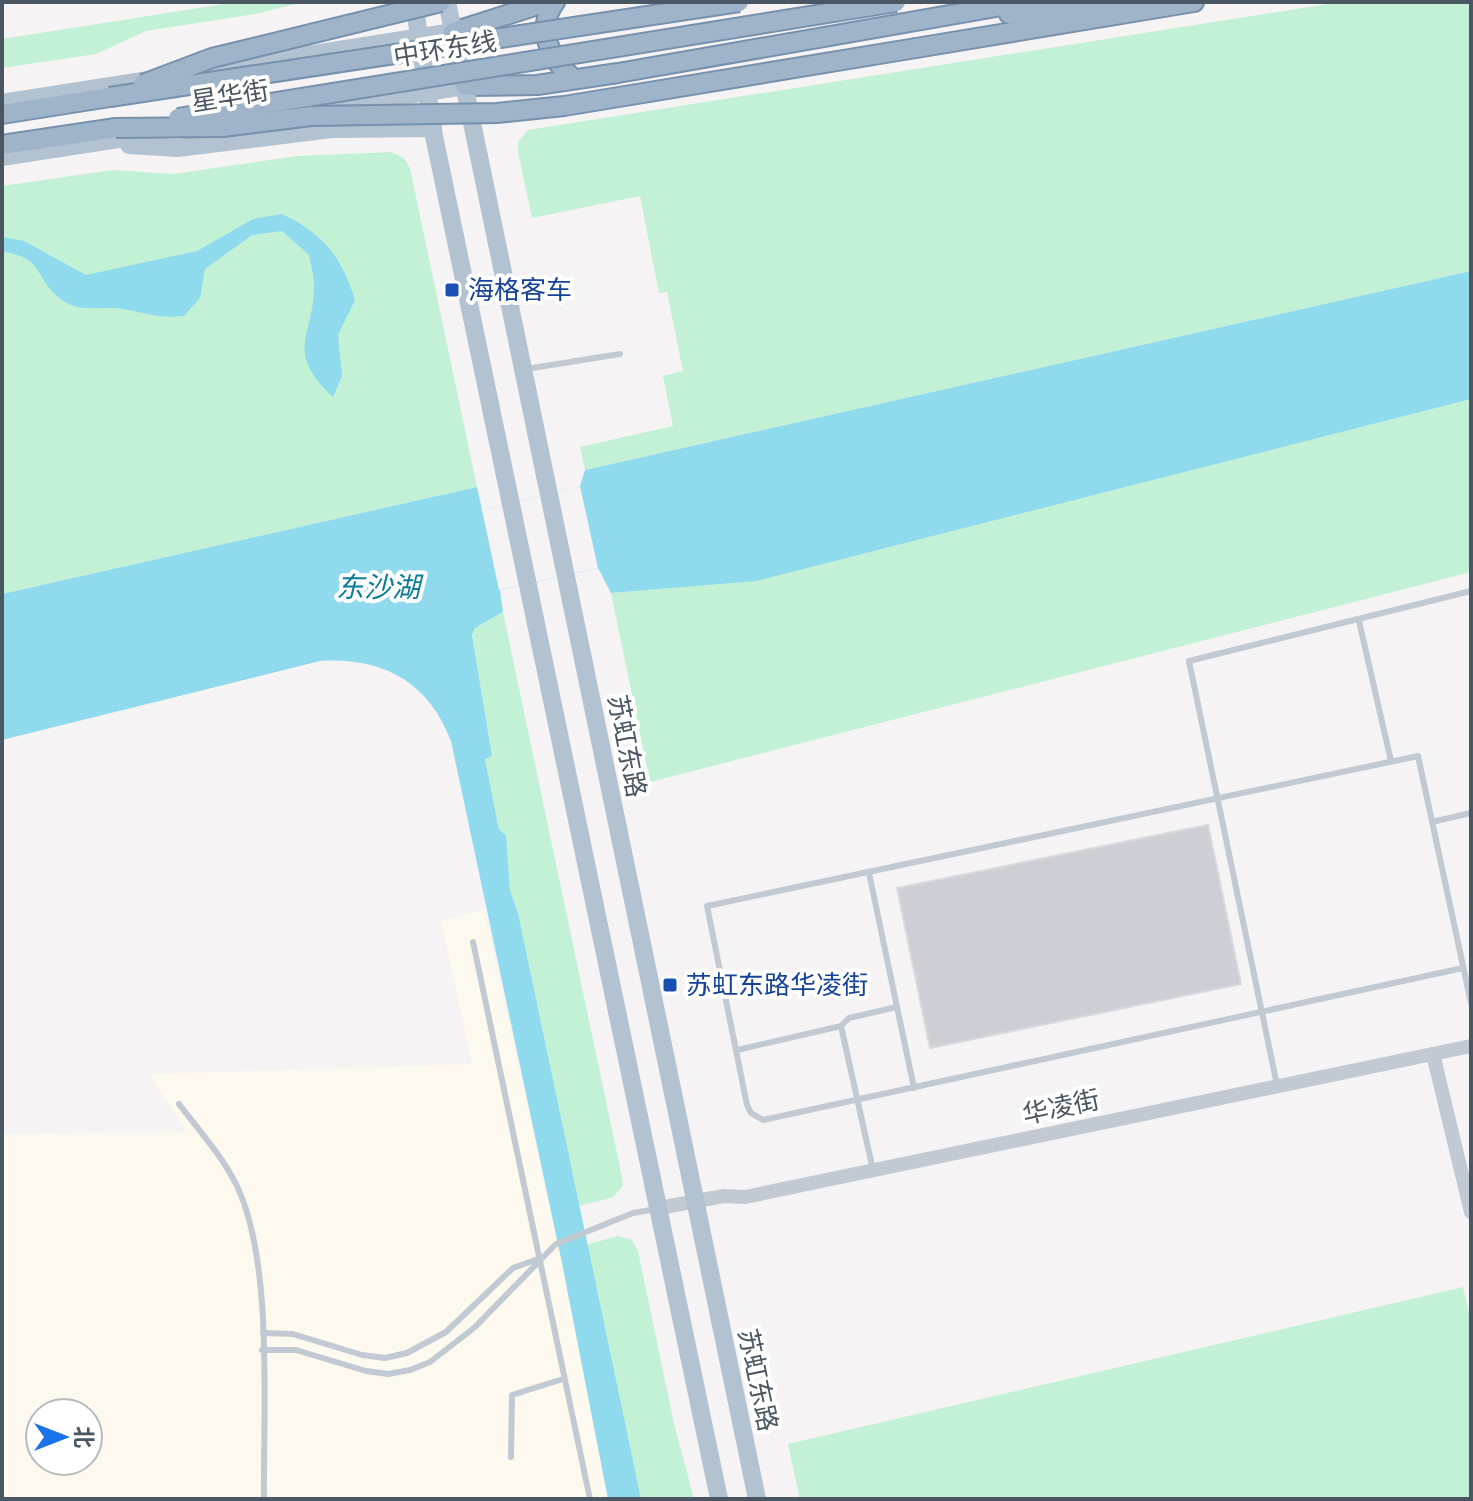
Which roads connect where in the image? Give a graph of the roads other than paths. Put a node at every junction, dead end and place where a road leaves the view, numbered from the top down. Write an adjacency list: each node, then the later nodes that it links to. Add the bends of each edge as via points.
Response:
1 (414, 2): 13 (main road)
2 (441, 2): 17 (highway, bridge, via 212,58)
3 (447, 2): 12 (main road, 苏虹东路)
4 (547, 2): 12 (highway)
5 (555, 2): 14 (highway, via 546,15 546,40 557,65)
6 (739, 2): 17 (highway, 中环东线, bridge)
7 (896, 2): 20 (highway, 中环东线, bridge)
8 (1024, 2): 11 (highway)
9 (1128, 2): 11 (highway)
10 (1194, 2): 20 (highway, bridge, via 519,110)
11 (922, 20): 14 (highway)
12 (453, 32): 13 (main road, 星华街); 15 (main road, 苏虹东路)
13 (421, 37): 16 (main road); 18 (main road, 星华街)
14 (574, 79): 15 (highway)
15 (465, 86): 16 (main road, 星华街); 26 (main road, 苏虹东路)
16 (428, 91): 21 (main road); 22 (main road, 星华街)
17 (110, 97): 19 (highway, 中环东线)
18 (2, 103)
19 (2, 114)
20 (116, 128): 23 (highway, 中环东线)
21 (433, 128): 22 (main road, via 332,129 177,148); 49 (main road)
22 (98, 142): 24 (main road, 星华街)
23 (2, 145)
24 (2, 157)
25 (620, 354): 26 (lane)
26 (522, 369): 48 (main road, 苏虹东路)
27 (1471, 591): 28 (lane)
28 (1359, 621): 29 (lane); 30 (lane, via 1189,661)
29 (1391, 761): 30 (lane); 32 (lane, via 1418,756)
30 (1216, 799): 33 (lane); 38 (lane)
31 (1471, 813): 32 (lane)
32 (1432, 822): 35 (lane)
33 (869, 873): 37 (lane); 41 (lane, via 707,906)
34 (473, 942): 51 (lane)
35 (1463, 968): 36 (lane); 38 (lane)
36 (1471, 1003)
37 (897, 1007): 39 (lane, via 849,1018); 44 (lane)
38 (1261, 1014): 43 (lane); 44 (lane)
39 (841, 1026): 41 (lane); 45 (lane)
40 (1471, 1046): 42 (street, 华凌街)
41 (737, 1050): 45 (lane, via 747,1105 763,1120)
42 (1433, 1054): 43 (street, 华凌街); 50 (street)
43 (1277, 1086): 47 (street, 华凌街)
44 (914, 1088): 45 (lane)
45 (858, 1099): 47 (lane)
46 (179, 1104): 52 (lane, via 236,1183 254,1235)
47 (873, 1170): 48 (street, 华凌街)
48 (695, 1202): 49 (street, 华凌街); 59 (main road, 苏虹东路)
49 (659, 1208): 51 (lane, via 556,1244); 58 (main road)
50 (1471, 1212)
51 (538, 1259): 52 (lane, via 513,1268 446,1332 407,1353 385,1358 362,1355 293,1334); 53 (lane, via 474,1328 430,1362 410,1370 388,1374 296,1350); 54 (lane)
52 (263, 1333): 53 (lane)
53 (262, 1350): 56 (lane)
54 (563, 1379): 55 (lane, via 512,1395); 57 (lane)
55 (511, 1457)
56 (264, 1499)
57 (590, 1499)
58 (719, 1499)
59 (757, 1499)

